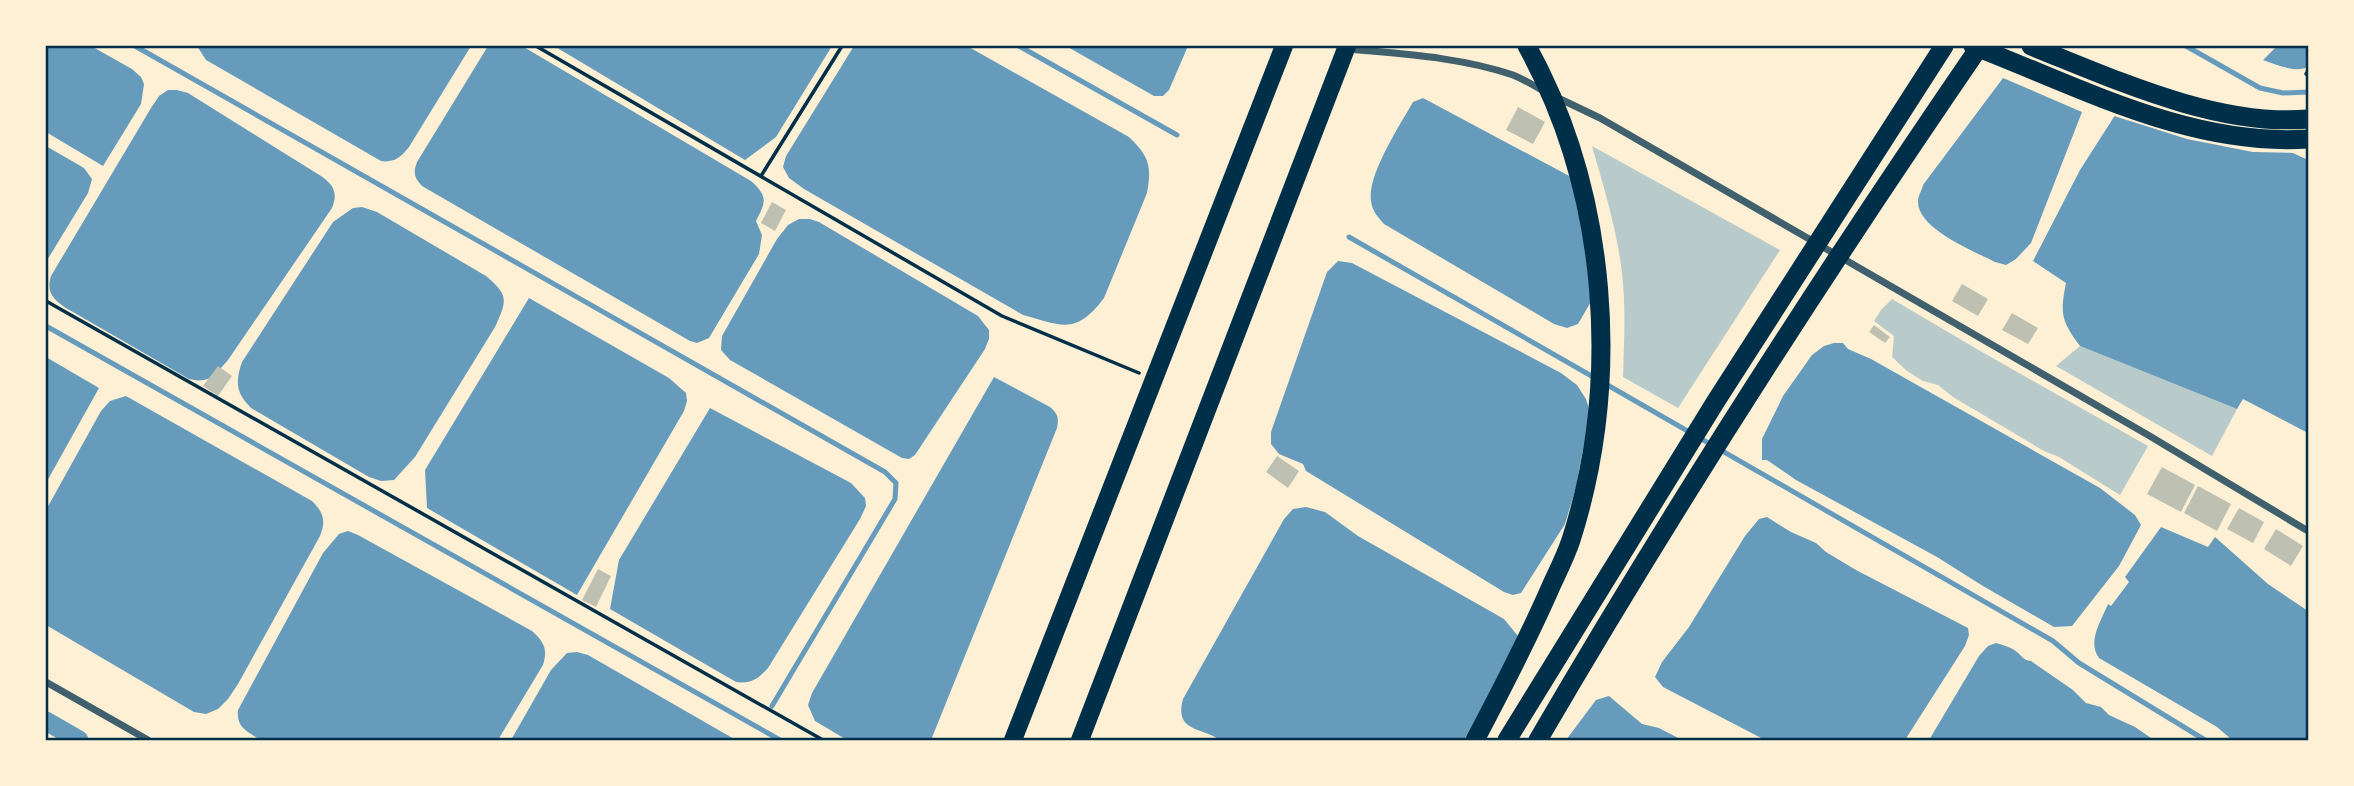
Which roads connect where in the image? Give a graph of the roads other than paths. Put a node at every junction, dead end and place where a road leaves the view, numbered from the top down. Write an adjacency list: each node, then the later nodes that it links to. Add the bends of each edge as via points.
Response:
1 (1284, 46): 13 (highway)
2 (1527, 46): 15 (highway, via 1546,80 1568,140 1590,221 1601,308 1600,388 1589,466 1571,540 1538,618)
3 (1944, 46): 16 (highway, via 1716,401)
4 (1973, 46): 9 (highway, via 2180,124 2258,139)
5 (1980, 46): 17 (highway, via 1768,365)
6 (2031, 46): 8 (highway, via 2157,95 2233,114)
7 (1347, 47): 10 (street, via 1469,64 1514,76 1600,118); 14 (highway)
8 (2308, 119)
9 (2308, 139)
10 (2308, 531)
11 (46, 682): 12 (street)
12 (148, 740)
13 (1013, 740)
14 (1080, 740)
15 (1475, 740)
16 (1507, 740)
17 (1538, 740)

